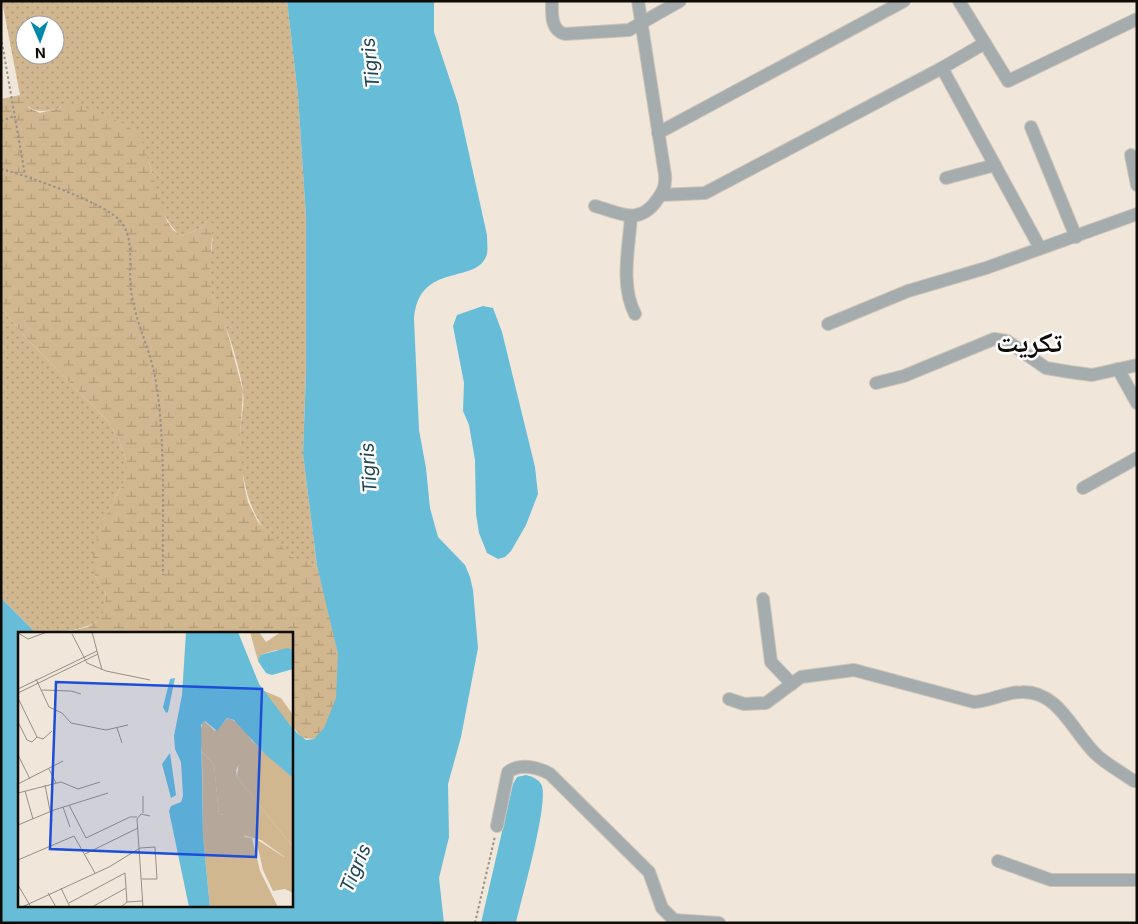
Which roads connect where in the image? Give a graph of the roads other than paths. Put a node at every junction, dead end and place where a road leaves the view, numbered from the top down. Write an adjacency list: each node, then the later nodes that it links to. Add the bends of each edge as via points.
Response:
1 (552, 1): 7 (street, via 553,22 560,33 629,30)
2 (638, 1): 7 (street)
3 (680, 1): 7 (street)
4 (904, 1): 11 (street)
5 (959, 1): 8 (street)
6 (1137, 19): 8 (street, via 1008,81)
7 (641, 25): 11 (street)
8 (985, 43): 9 (street)
9 (942, 68): 13 (street); 16 (street, via 704,193)
10 (1031, 127): 20 (street)
11 (658, 134): 16 (street, via 666,182)
12 (1131, 155): 15 (street)
13 (995, 165): 14 (street); 21 (street)
14 (946, 178)
15 (1137, 185)
16 (661, 195): 19 (street, via 648,212)
17 (594, 206): 19 (street)
18 (1137, 214): 20 (street)
19 (631, 216): 22 (street, via 627,283 628,300)
20 (1076, 237): 21 (street)
21 (1040, 248): 23 (street, via 908,292)
22 (635, 314)
23 (828, 324)
24 (1137, 365): 25 (street)
25 (1118, 369): 26 (street, via 1092,375 1046,368 1007,341 994,339 904,376); 27 (street)
26 (876, 383)
27 (1137, 403)
28 (1137, 458): 29 (street)
29 (1084, 488)
30 (763, 599): 31 (street, via 772,662)
31 (792, 684): 32 (street, via 766,703 744,704); 33 (street, via 801,677 854,670 974,702 988,702 1005,694 1024,692 1057,705 1082,740 1099,757)
32 (730, 700)
33 (1137, 780)
34 (497, 826): 37 (street, via 508,772 522,767 541,769 550,774 649,872 662,908 669,916 674,920)
35 (998, 861): 36 (street, via 1051,880)
36 (1137, 880)
37 (719, 923)

